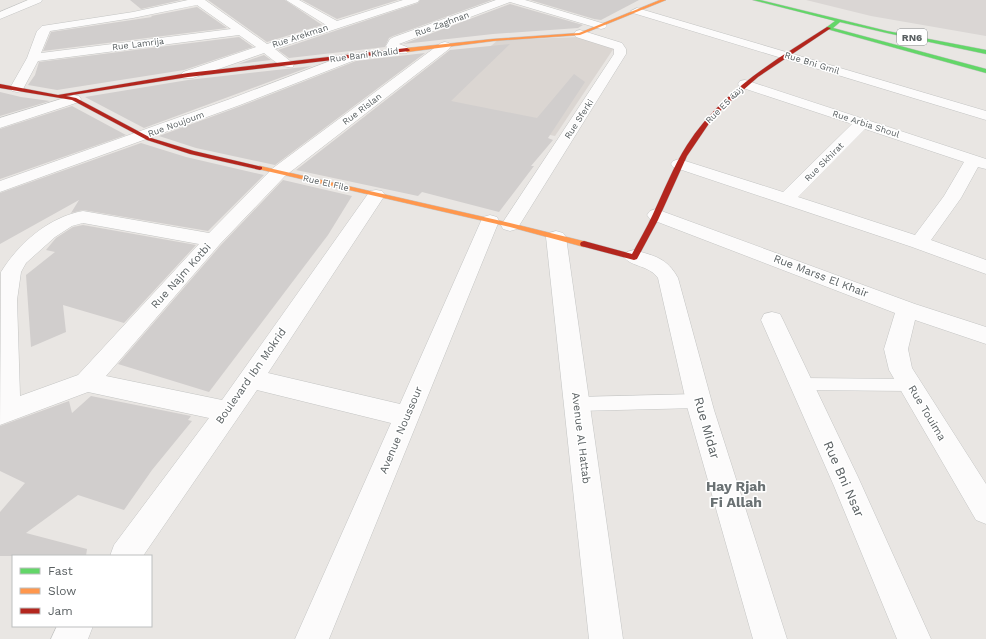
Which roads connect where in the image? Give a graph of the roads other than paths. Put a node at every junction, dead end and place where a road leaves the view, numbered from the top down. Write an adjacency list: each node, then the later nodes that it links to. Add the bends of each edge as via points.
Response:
1 (37, 0): 12 (street)
2 (199, 0): 11 (street); 17 (street)
3 (291, 0): 14 (street)
4 (414, 0): 14 (street, Rue Arekman)
5 (506, 0): 21 (street, Rue Zaghnan, via 392,44)
6 (513, 0): 15 (street)
7 (664, 0): 10 (street, Rue Bani Khalid)
8 (756, 0): 13 (street, RN6)
9 (123, 5): 11 (street)
10 (637, 7): 15 (street, Rue Bani Khalid); 23 (street, Rue Bni Gmil)
11 (133, 15): 25 (street, via 46,28)
12 (0, 16)
13 (838, 21): 16 (street, Rue E5 زنقة); 22 (street, RN6)
14 (335, 25): 20 (street, Rue Arekman)
15 (601, 26): 18 (street, Rue Bani Khalid)
16 (829, 28): 23 (street, Rue E5 زنقة); 27 (street)
17 (242, 31): 20 (street); 25 (street, Rue Lamrija)
18 (580, 34): 19 (street, Rue Bani Khalid, via 530,36); 45 (street, Rue Sferki, via 618,46 620,54)
19 (445, 46): 21 (street, Rue Bani Khalid); 40 (street, Rue Rislan)
20 (266, 48): 26 (street); 28 (street, Rue Arekman)
21 (403, 50): 24 (street, Rue Bani Khalid)
22 (986, 52)
23 (787, 56): 29 (street, Rue E5 زنقة); 34 (street, Rue Bni Gmil)
24 (351, 57): 26 (street, Rue Bani Khalid); 37 (street, Rue Noujoum)
25 (33, 58): 31 (street)
26 (288, 64): 28 (street, Rue Bani Khalid)
27 (986, 71)
28 (188, 75): 32 (street, Rue Bani Khalid)
29 (745, 84): 36 (street, Rue Arbia Shoul); 39 (street, Rue E5 زنقة, via 701,128)
30 (0, 86): 31 (street, Rue El File)
31 (16, 88): 32 (street, Rue El File)
32 (59, 96): 33 (street, Rue El File)
33 (74, 99): 35 (street); 37 (street, Rue El File)
34 (986, 116)
35 (0, 123)
36 (862, 123): 38 (street, Rue Arbia Shoul); 43 (street, Rue Skhirat)
37 (143, 136): 40 (street, Rue El File, via 192,153); 41 (street, Rue Noujoum)
38 (980, 162): 48 (street)
39 (679, 164): 43 (street); 44 (street, Rue E5 زنقة)
40 (279, 172): 42 (street, Rue El File); 47 (street, Rue Najm Kotbi)
41 (0, 187)
42 (376, 195): 45 (street, Rue El File); 54 (street, Boulevard Ibn Mokrid)
43 (785, 200): 48 (street)
44 (656, 215): 49 (street, Rue E5 زنقة); 51 (street, Rue Marss El Khair)
45 (500, 223): 46 (street, Rue El File); 62 (street, Avenue Noussour)
46 (556, 237): 49 (street, Rue El File); 59 (street, Avenue Al Hattab)
47 (213, 240): 55 (street, Rue Najm Kotbi); 61 (street, via 83,217 64,221 53,230 19,259 8,281)
48 (919, 243): 50 (street)
49 (646, 262): 58 (street, Rue Midar, via 666,272)
50 (986, 267)
51 (907, 309): 53 (street, Rue Marss El Khair); 57 (street, Rue Touima, via 896,349 901,370)
52 (772, 320): 56 (street, Rue Bni Nsar)
53 (986, 336)
54 (250, 379): 60 (street, Boulevard Ibn Mokrid); 62 (street)
55 (87, 382): 60 (street); 61 (street)
56 (801, 384): 57 (lane); 70 (street, Rue Bni Nsar)
57 (910, 385): 63 (street, Rue Touima)
58 (698, 401): 59 (lane); 69 (street, Rue Midar)
59 (577, 404): 68 (street, Avenue Al Hattab)
60 (226, 411): 64 (street, Boulevard Ibn Mokrid)
61 (4, 413)
62 (407, 416): 67 (street, Avenue Noussour)
63 (986, 510)
64 (127, 555)
65 (76, 627): 66 (street)
66 (68, 639)
67 (312, 639)
68 (606, 639)
69 (770, 639)
70 (914, 639)

